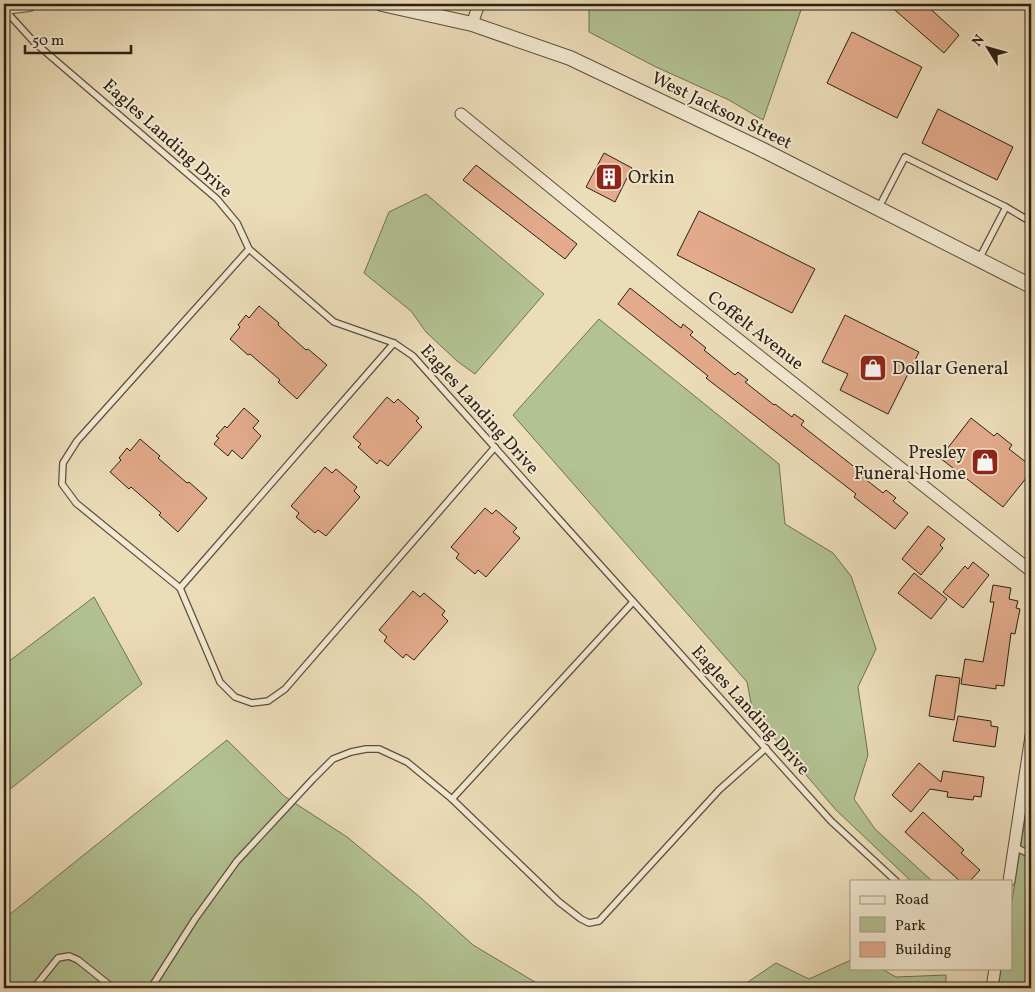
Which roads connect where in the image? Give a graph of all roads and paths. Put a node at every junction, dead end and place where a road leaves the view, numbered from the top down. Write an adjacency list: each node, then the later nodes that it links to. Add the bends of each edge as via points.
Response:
1 (29, 4): 4 (street)
2 (382, 4): 5 (street, West Jackson Street)
3 (479, 4): 5 (street)
4 (4, 8): 10 (lane, Eagles Landing Drive, via 34,42 217,199 237,223)
5 (472, 24): 8 (street, West Jackson Street, via 570,58)
6 (461, 114): 15 (street, Coffelt Avenue, via 680,293)
7 (1006, 208): 8 (lane, via 906,157); 9 (lane); 11 (lane)
8 (878, 209): 11 (street, West Jackson Street)
9 (1031, 222)
10 (249, 249): 13 (lane, Eagles Landing Drive, via 334,322); 16 (lane, via 77,441 63,462 62,484 76,504)
11 (979, 259): 12 (street, West Jackson Street)
12 (1031, 286)
13 (394, 343): 14 (lane, Eagles Landing Drive, via 414,356); 16 (lane)
14 (495, 446): 16 (lane, via 285,689 268,701 252,703 236,697 220,682); 17 (lane, Eagles Landing Drive)
15 (1031, 570)
16 (180, 588)
17 (633, 602): 19 (lane, Eagles Landing Drive); 20 (lane)
18 (1031, 736): 21 (street)
19 (766, 748): 20 (lane, via 719,790 599,921 589,923 559,902); 23 (lane, Eagles Landing Drive, via 831,821)
20 (452, 799): 28 (lane, via 407,762 379,749 351,752 333,759 237,861)
21 (1015, 847): 22 (lane); 24 (street)
22 (1031, 855)
23 (895, 880)
24 (1009, 880)
25 (995, 970): 29 (street)
26 (34, 988): 27 (lane, via 58,958 69,956)
27 (113, 988)
28 (151, 988)
29 (992, 988)

